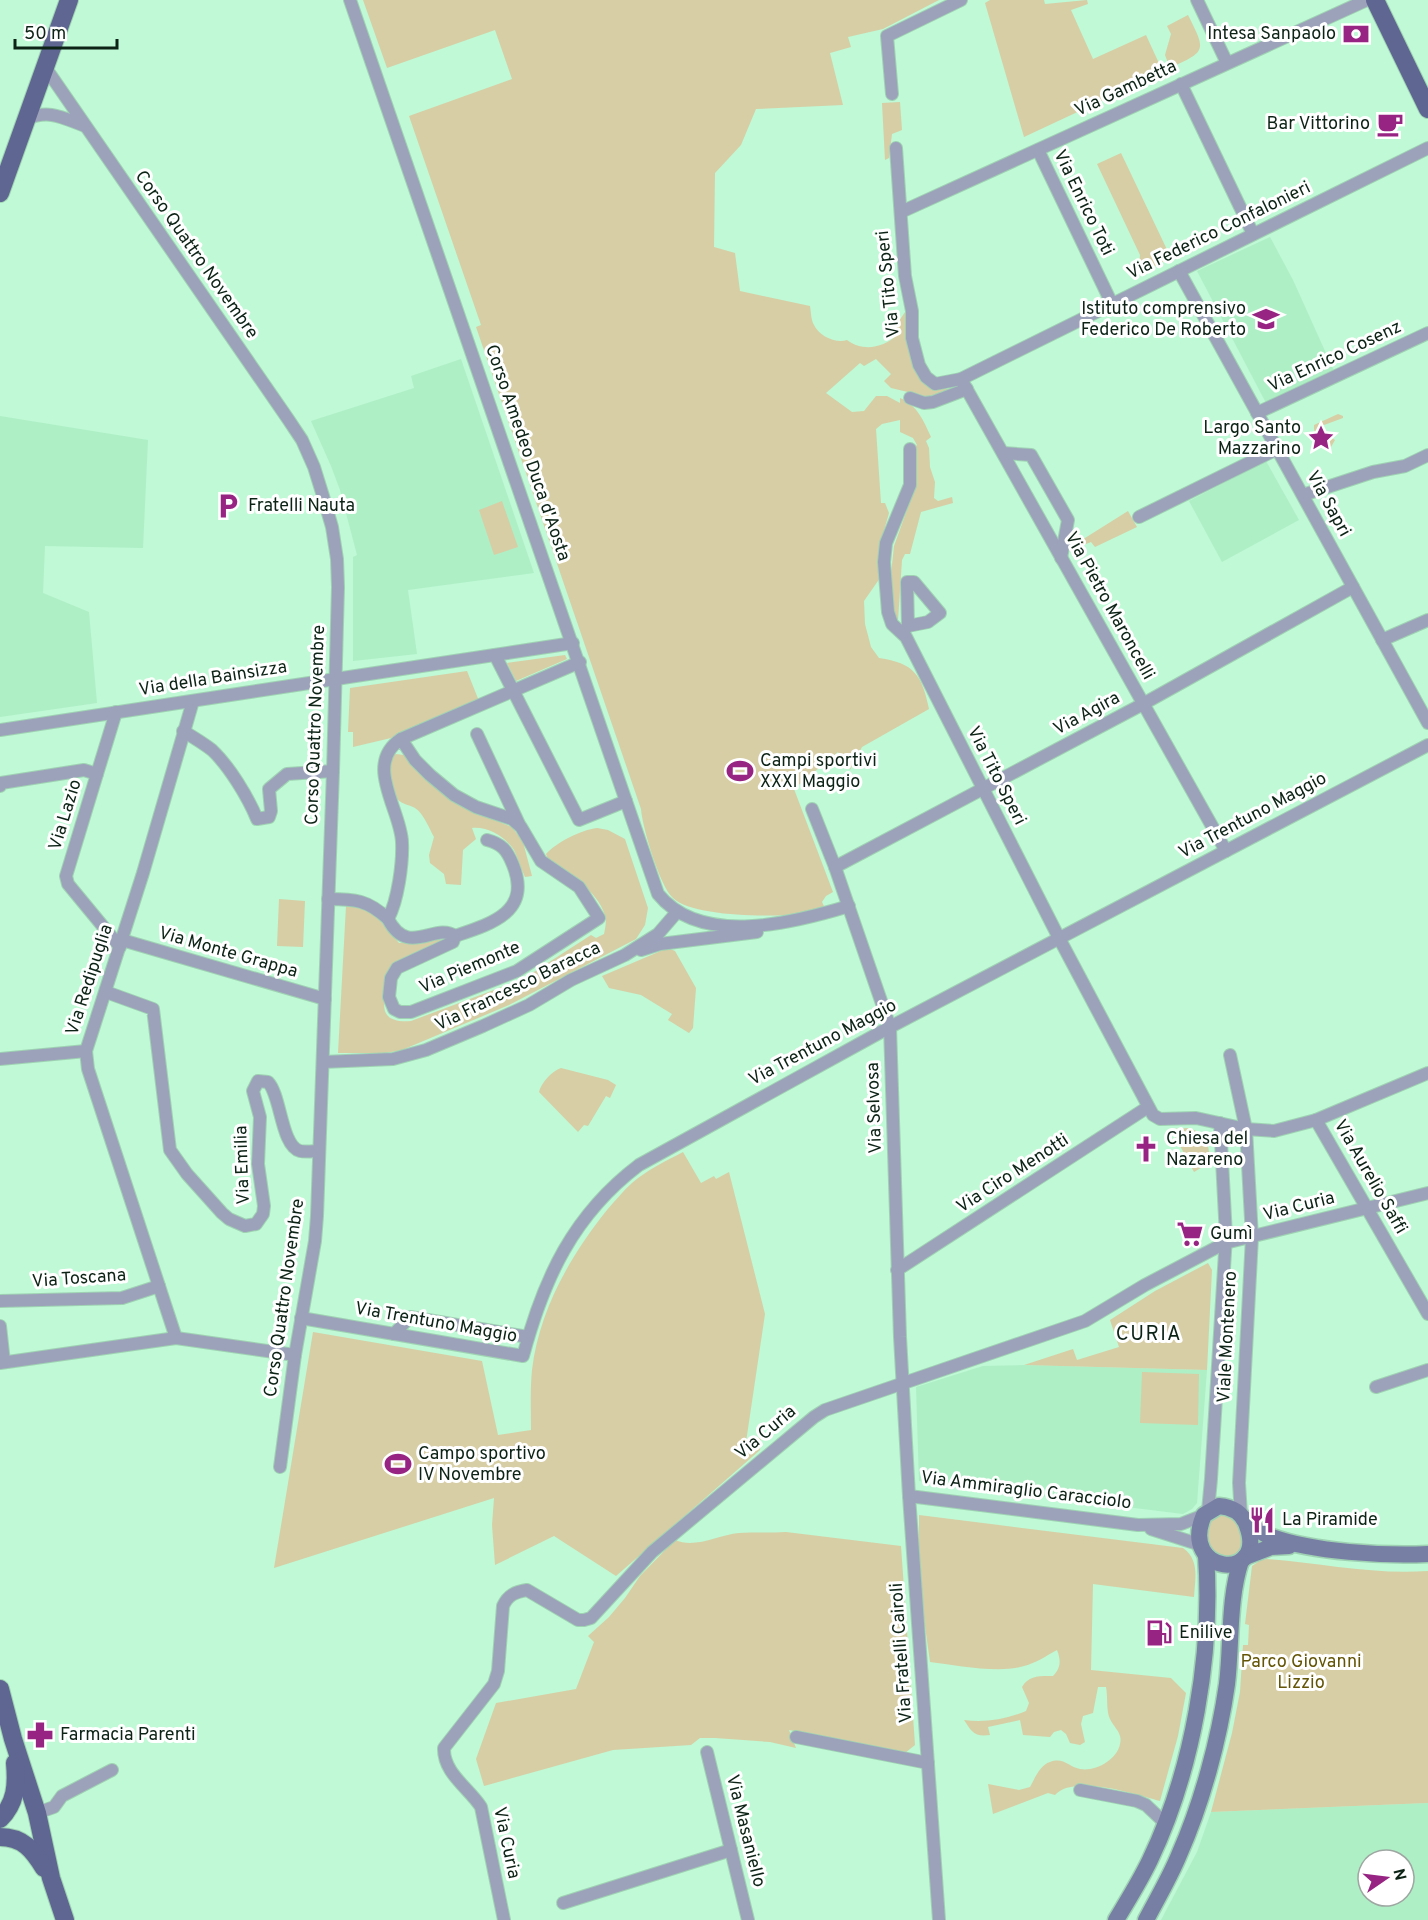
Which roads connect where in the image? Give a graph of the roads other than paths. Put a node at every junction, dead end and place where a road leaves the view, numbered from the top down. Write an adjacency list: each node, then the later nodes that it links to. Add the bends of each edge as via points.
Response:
1 (69, 0): 8 (main road)
2 (350, 0): 36 (street, Corso Amedeo Duca d'Aosta)
3 (961, 0): 10 (street, via 887,36)
4 (1197, 0): 7 (street)
5 (1367, 0): 7 (street, Via Gambetta)
6 (1375, 0): 11 (main road)
7 (1227, 63): 9 (street, Via Gambetta)
8 (45, 67): 12 (main road); 13 (street, Corso Quattro Novembre)
9 (1181, 84): 16 (street, Via Gambetta); 19 (street)
10 (892, 94)
11 (1428, 109)
12 (27, 119): 13 (street, via 45,113); 17 (main road)
13 (85, 126): 39 (street, Corso Quattro Novembre, via 306,449 332,527 337,559)
14 (896, 148): 18 (street, Via Tito Speri)
15 (1428, 148): 19 (street, Via Federico Confalonieri)
16 (1038, 150): 18 (street, Via Gambetta); 21 (street, Via Enrico Toti)
17 (0, 193)
18 (901, 212): 23 (street, Via Tito Speri, via 912,338 919,364 935,384)
19 (1253, 234): 20 (street, Via Federico Confalonieri)
20 (1179, 271): 21 (street, Via Federico Confalonieri); 25 (street, Via Sapri)
21 (1112, 304): 23 (street, Via Federico Confalonieri)
22 (1428, 333): 25 (street, Via Enrico Cosenz)
23 (964, 384): 24 (street, Via Federico Confalonieri, via 933,402); 28 (street, Via Pietro Maroncelli)
24 (910, 398)
25 (1257, 414): 27 (street, Via Sapri)
26 (910, 449): 53 (street, Via Tito Speri, via 910,485 886,543 888,612 892,624 906,629)
27 (1277, 449): 30 (street, Via Sapri); 31 (street)
28 (1003, 453): 32 (street, Via Pietro Maroncelli); 32 (street, via 1031,455 1068,520)
29 (1428, 455): 30 (street, via 1405,466)
30 (1303, 495): 33 (street, Via Sapri)
31 (1139, 517)
32 (1061, 558): 42 (street, Via Pietro Maroncelli)
33 (1353, 587): 35 (street, Via Sapri); 42 (street, Via Agira)
34 (1428, 620): 35 (street)
35 (1382, 640): 44 (street, Via Sapri)
36 (573, 643): 37 (street, Via della Bainsizza); 38 (street, Corso Amedeo Duca d'Aosta)
37 (495, 655): 39 (street, Via della Bainsizza); 40 (street)
38 (580, 662): 40 (street); 54 (street, Corso Amedeo Duca d'Aosta)
39 (336, 679): 41 (street, Via della Bainsizza); 50 (street, Corso Quattro Novembre)
40 (513, 691): 48 (street); 54 (street, via 579,820)
41 (193, 701): 43 (street, Via della Bainsizza); 46 (street, Via Redipuglia)
42 (1143, 704): 53 (street, Via Agira); 58 (street, Via Pietro Maroncelli)
43 (116, 712): 45 (street, Via della Bainsizza); 51 (street)
44 (1428, 723)
45 (0, 730)
46 (183, 731): 50 (street, via 212,750 257,819 269,817 269,789 287,774); 67 (street, Via Redipuglia)
47 (477, 734): 56 (street)
48 (401, 739): 56 (street, via 415,760 454,795 513,819); 63 (street, via 389,749 385,769 402,840 396,897)
49 (1428, 745): 58 (street, Via Trentuno Maggio)
50 (333, 771): 60 (street, Corso Quattro Novembre)
51 (97, 774): 52 (street, Via Lazio, via 84,770); 67 (street, Via Lazio, via 66,876 68,884)
52 (0, 786)
53 (983, 790): 59 (street, Via Agira); 66 (street, Via Tito Speri)
54 (626, 801): 62 (street, Corso Amedeo Duca d'Aosta, via 658,894)
55 (812, 809): 59 (street, Via Selvosa)
56 (521, 827): 65 (street, Via Piemonte, via 542,861 579,887 599,918 517,970 411,1012 394,1009 389,997 391,978 397,968 453,942)
57 (487, 840): 65 (street, via 498,843 509,856 518,895 496,920)
58 (1226, 851): 66 (street, Via Trentuno Maggio)
59 (835, 867): 61 (street, Via Selvosa)
60 (328, 899): 63 (street, via 372,904); 70 (street, Corso Quattro Novembre)
61 (849, 906): 64 (street); 71 (street, Via Selvosa)
62 (677, 912): 64 (street, via 697,920 745,926); 68 (street, Via Francesco Baracca, via 658,934)
63 (388, 919): 65 (street, via 404,937 449,933)
64 (789, 923): 68 (street, via 766,931 660,944)
65 (455, 936)
66 (1059, 938): 71 (street, Via Trentuno Maggio); 77 (street, Via Tito Speri)
67 (121, 944): 69 (street, Via Redipuglia); 70 (street, Via Monte Grappa)
68 (625, 955): 75 (street, Via Francesco Baracca, via 571,980 530,1005 426,1050 393,1059)
69 (106, 992): 72 (street, Via Redipuglia); 81 (street, Via Emilia, via 153,1009 170,1150 229,1219 245,1226 256,1224 263,1214 258,1164 260,1117 253,1091 258,1081 268,1082 274,1091 294,1148)
70 (325, 999): 75 (street, Corso Quattro Novembre)
71 (890, 1028): 86 (street, Via Selvosa); 93 (street, Via Trentuno Maggio, via 673,1145 621,1178 578,1227 557,1260)
72 (86, 1051): 74 (street); 87 (street, Via Redipuglia, via 88,1069)
73 (1230, 1055): 80 (street, Viale Montenero)
74 (0, 1059)
75 (323, 1062): 81 (street, Corso Quattro Novembre)
76 (1428, 1073): 78 (street)
77 (1148, 1107): 79 (street, via 1160,1119 1196,1118); 86 (street, Via Ciro Menotti)
78 (1316, 1119): 80 (street, via 1274,1131); 83 (street, Via Aurelio Saffi)
79 (1220, 1123): 80 (street); 85 (street, Viale Montenero)
80 (1246, 1129): 84 (street, Viale Montenero)
81 (319, 1151): 90 (street, Corso Quattro Novembre, via 315,1241)
82 (1428, 1193): 83 (street, Via Curia)
83 (1367, 1208): 84 (street, Via Curia); 89 (street, Via Aurelio Saffi)
84 (1252, 1237): 85 (street, Via Curia); 103 (street, Viale Montenero, via 1239,1483)
85 (1225, 1243): 98 (street, Via Curia, via 1085,1321); 102 (street, Viale Montenero)
86 (897, 1270): 98 (street, Via Selvosa)
87 (159, 1286): 88 (street, Via Toscana, via 122,1298); 94 (street, Via Redipuglia)
88 (0, 1301)
89 (1428, 1314)
90 (301, 1318): 92 (street, Via Trentuno Maggio); 95 (street, Corso Quattro Novembre)
91 (0, 1326): 96 (street)
92 (394, 1334): 93 (street, via 410,1317); 93 (street, Via Trentuno Maggio, via 523,1356)
93 (528, 1337)
94 (176, 1338): 95 (street); 96 (street)
95 (295, 1355): 100 (street, Corso Quattro Novembre)
96 (2, 1362)
97 (1428, 1370): 99 (street)
98 (903, 1383): 101 (street, Via Fratelli Cairoli); 124 (street, Via Curia, via 814,1417 652,1552 591,1618 578,1620 527,1590 506,1599 494,1684 444,1748 448,1768 481,1807)
99 (1376, 1387)
100 (280, 1467)
101 (909, 1496): 104 (street, Via Ammiraglio Caracciolo); 113 (street, Via Fratelli Cairoli)
102 (1206, 1513): 103 (main road, via 1225,1506); 104 (street, via 1187,1523); 106 (main road, via 1199,1527)
103 (1243, 1518): 105 (main road, via 1271,1537); 108 (main road, via 1250,1537)
104 (1138, 1525): 106 (street)
105 (1302, 1545): 107 (main road); 108 (main road, via 1271,1547)
106 (1203, 1550): 108 (main road, via 1212,1561 1224,1566); 118 (main road, via 1204,1653 1197,1713 1185,1765)
107 (1428, 1554)
108 (1243, 1559): 128 (main road, via 1235,1586 1222,1717 1209,1769 1180,1854)
109 (0, 1689): 111 (main road)
110 (796, 1737): 113 (street)
111 (13, 1738): 116 (main road); 117 (main road, via 16,1788)
112 (706, 1752): 120 (street, Via Masaniello)
113 (928, 1763): 126 (street, Via Fratelli Cairoli)
114 (112, 1770): 116 (street)
115 (1080, 1790): 118 (street, via 1137,1801)
116 (37, 1813): 121 (main road)
117 (0, 1819)
118 (1165, 1823): 127 (main road, via 1150,1860)
119 (0, 1837): 121 (main road, via 18,1839 31,1847)
120 (731, 1850): 122 (street); 125 (street, Via Masaniello)
121 (51, 1878): 123 (main road)
122 (563, 1903)
123 (64, 1920)
124 (504, 1920)
125 (748, 1920)
126 (939, 1920)
127 (1116, 1920)
128 (1146, 1920)

